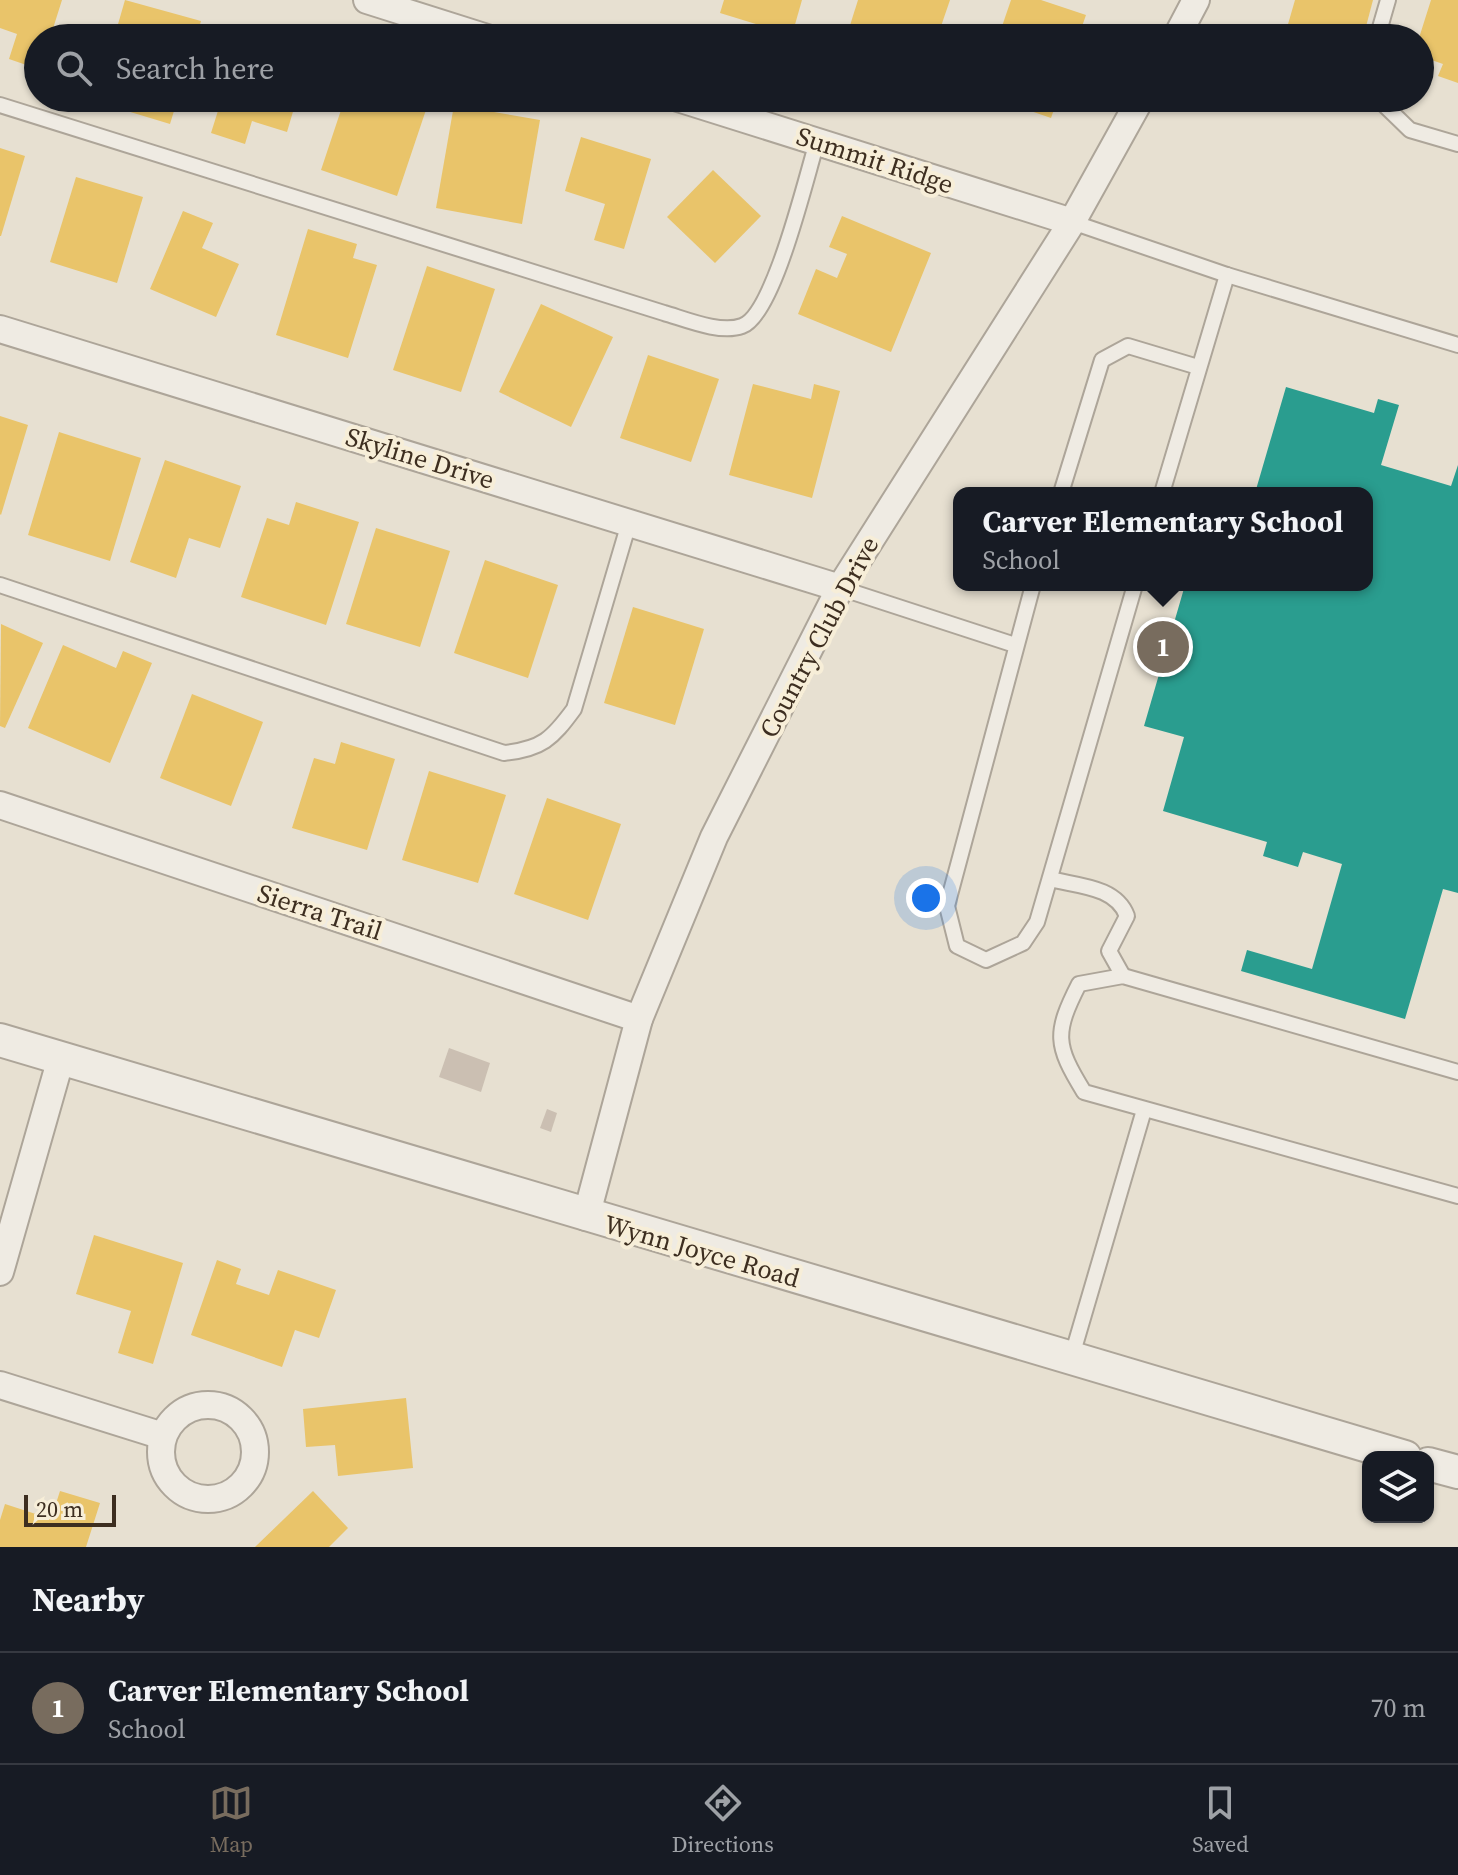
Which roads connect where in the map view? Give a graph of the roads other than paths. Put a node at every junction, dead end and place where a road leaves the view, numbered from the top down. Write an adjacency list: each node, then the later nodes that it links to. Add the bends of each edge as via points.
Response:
1 (367, 0): 4 (street)
2 (1196, 0): 5 (street)
3 (1388, 0): 6 (lane)
4 (443, 24)
5 (1183, 24)
6 (1381, 24)
7 (0, 105): 11 (lane, via 718,327 742,327 758,315 774,282)
8 (722, 112): 11 (street, Summit Ridge)
9 (1133, 112): 13 (street, Country Club Drive)
10 (1391, 112): 12 (lane, via 1410,130)
11 (817, 142): 13 (street, Summit Ridge)
12 (1458, 144)
13 (1072, 222): 14 (lane); 22 (street, Country Club Drive)
14 (1227, 275): 16 (lane); 17 (lane)
15 (0, 329): 20 (street, Skyline Drive)
16 (1458, 345)
17 (1198, 367): 18 (lane, via 1128,346 1102,360); 19 (lane)
18 (1063, 487)
19 (1164, 487)
20 (629, 523): 21 (lane, via 574,709 534,750 504,753); 22 (street, Skyline Drive)
21 (0, 585)
22 (840, 588): 25 (lane); 29 (street, Country Club Drive, via 714,837)
23 (1031, 591): 25 (lane)
24 (1133, 591): 27 (lane)
25 (1015, 645): 27 (lane, via 947,906 957,946 986,960 1023,943 1037,922)
26 (0, 805): 29 (street, Sierra Trail)
27 (1050, 879): 28 (lane, via 1112,894 1123,906 1127,916 1109,951)
28 (1123, 976): 32 (lane); 33 (lane, via 1079,984 1061,1019 1063,1058 1084,1092)
29 (639, 1019): 35 (street, Country Club Drive)
30 (0, 1040): 31 (street, Wynn Joyce Road)
31 (61, 1058): 35 (street, Wynn Joyce Road); 36 (street)
32 (1458, 1072)
33 (1144, 1110): 34 (lane); 37 (lane)
34 (1458, 1196)
35 (586, 1217): 37 (street, Wynn Joyce Road)
36 (0, 1272)
37 (1071, 1359): 40 (street, Wynn Joyce Road)
38 (0, 1385): 39 (street)
39 (163, 1436)
40 (1385, 1451)
41 (1434, 1466): 42 (street)
42 (1458, 1472)

